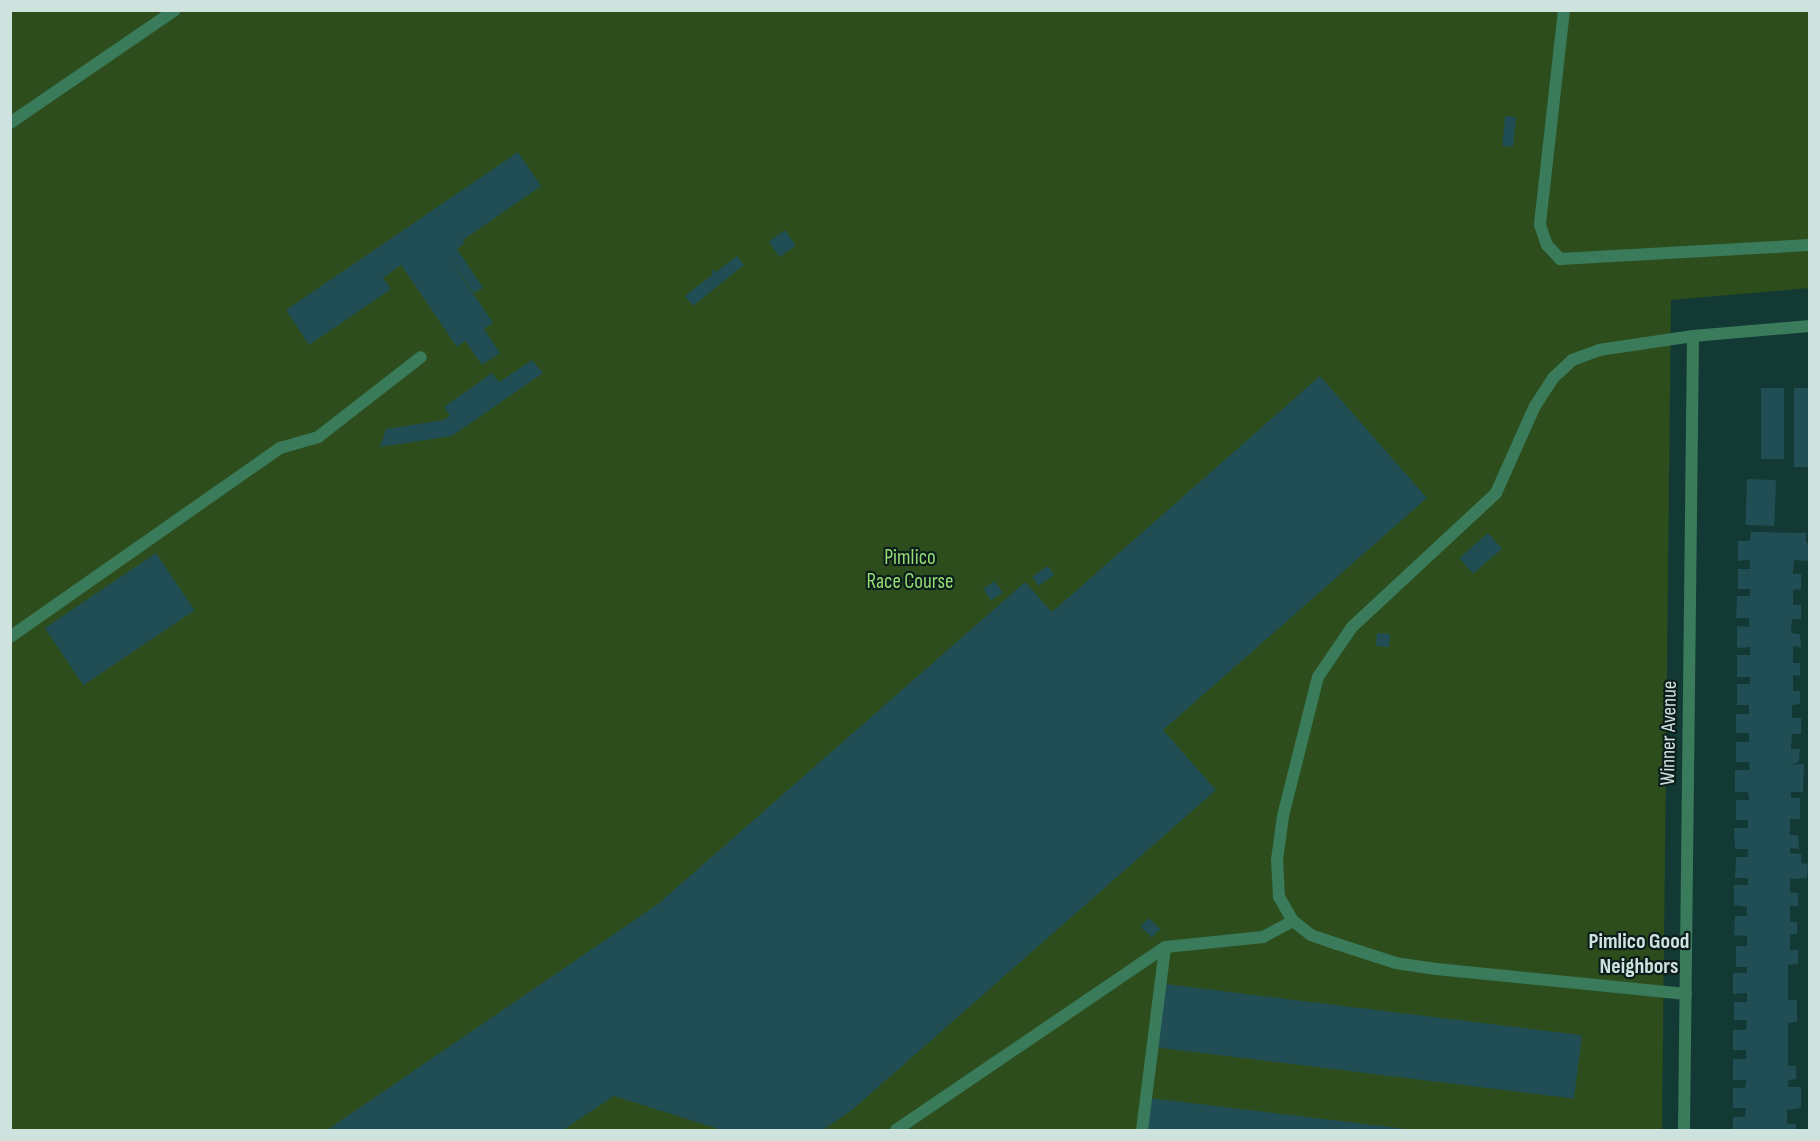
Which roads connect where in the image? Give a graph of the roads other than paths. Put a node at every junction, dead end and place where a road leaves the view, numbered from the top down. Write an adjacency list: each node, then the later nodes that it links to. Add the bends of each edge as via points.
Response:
1 (175, 10): 3 (street)
2 (1564, 10): 4 (street, via 1540,225 1547,245 1560,260)
3 (10, 123)
4 (1809, 245)
5 (1809, 326): 6 (street)
6 (1692, 336): 9 (street, via 1599,350 1572,360 1553,378 1535,405 1496,493 1352,627 1334,651 1318,677 1283,816 1277,860 1279,897); 11 (street, Winner Avenue)
7 (421, 357): 8 (street, via 318,437 280,448)
8 (10, 637)
9 (1293, 921): 10 (street, via 1263,936); 11 (street, via 1311,935 1396,963)
10 (1165, 947): 12 (street); 13 (street)
11 (1686, 994): 14 (street, Winner Avenue)
12 (896, 1131)
13 (1142, 1131)
14 (1684, 1131)

